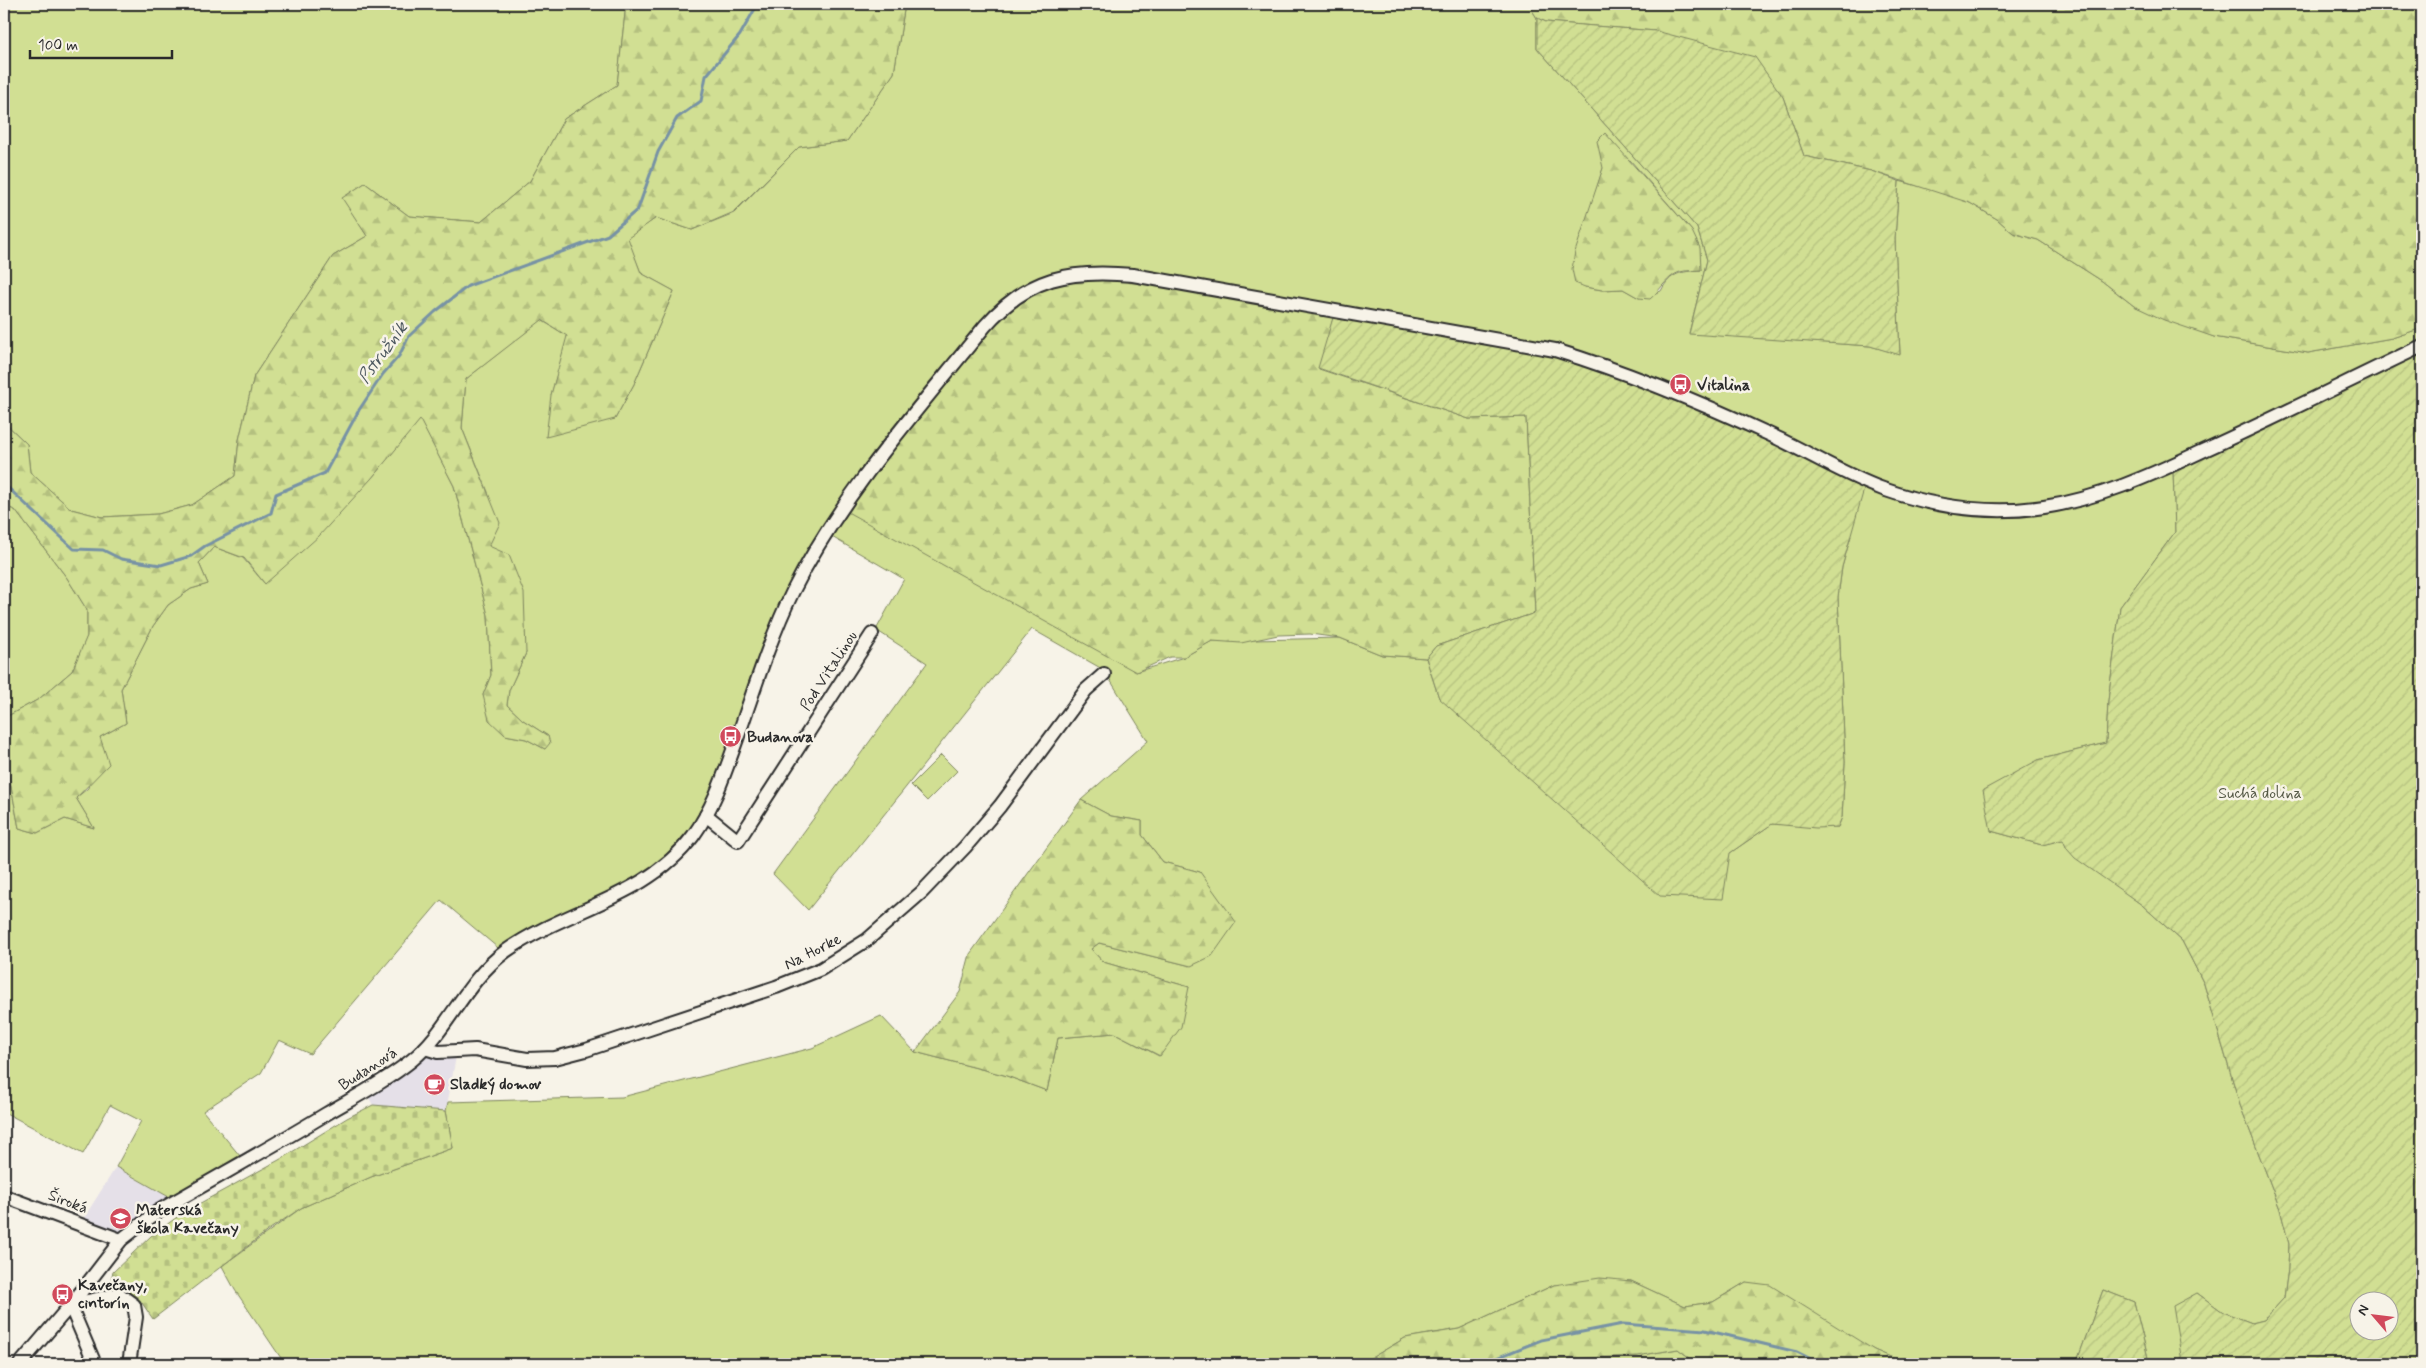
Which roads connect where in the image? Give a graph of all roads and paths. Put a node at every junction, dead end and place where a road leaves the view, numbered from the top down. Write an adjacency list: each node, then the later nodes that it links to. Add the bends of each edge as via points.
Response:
1 (2422, 346): 4 (street, Budanová, via 2135,482 2045,507 1974,509 1951,507 1885,490 1682,396 1555,350 1133,275 1086,273 1050,279 1016,295 1000,308 874,464 825,532 792,593 776,631)
2 (872, 634): 4 (street, Pod Vitalinou, via 738,842)
3 (1104, 674): 5 (street, Na Horke, via 1086,690 1000,806 965,847 895,917 846,955 821,969 776,987 555,1058 527,1059 475,1050 438,1052)
4 (706, 815): 5 (street, Budanová, via 680,850 645,879 526,938 504,953 472,982)
5 (425, 1048): 7 (street, Budanová, via 391,1075 157,1212)
6 (4, 1196): 7 (street, Široká)
7 (121, 1240): 8 (street, Budanová)
8 (72, 1303): 9 (street, Budanová); 10 (street); 11 (street, via 119,1294 134,1305 136,1317)
9 (20, 1364)
10 (95, 1364)
11 (129, 1364)

